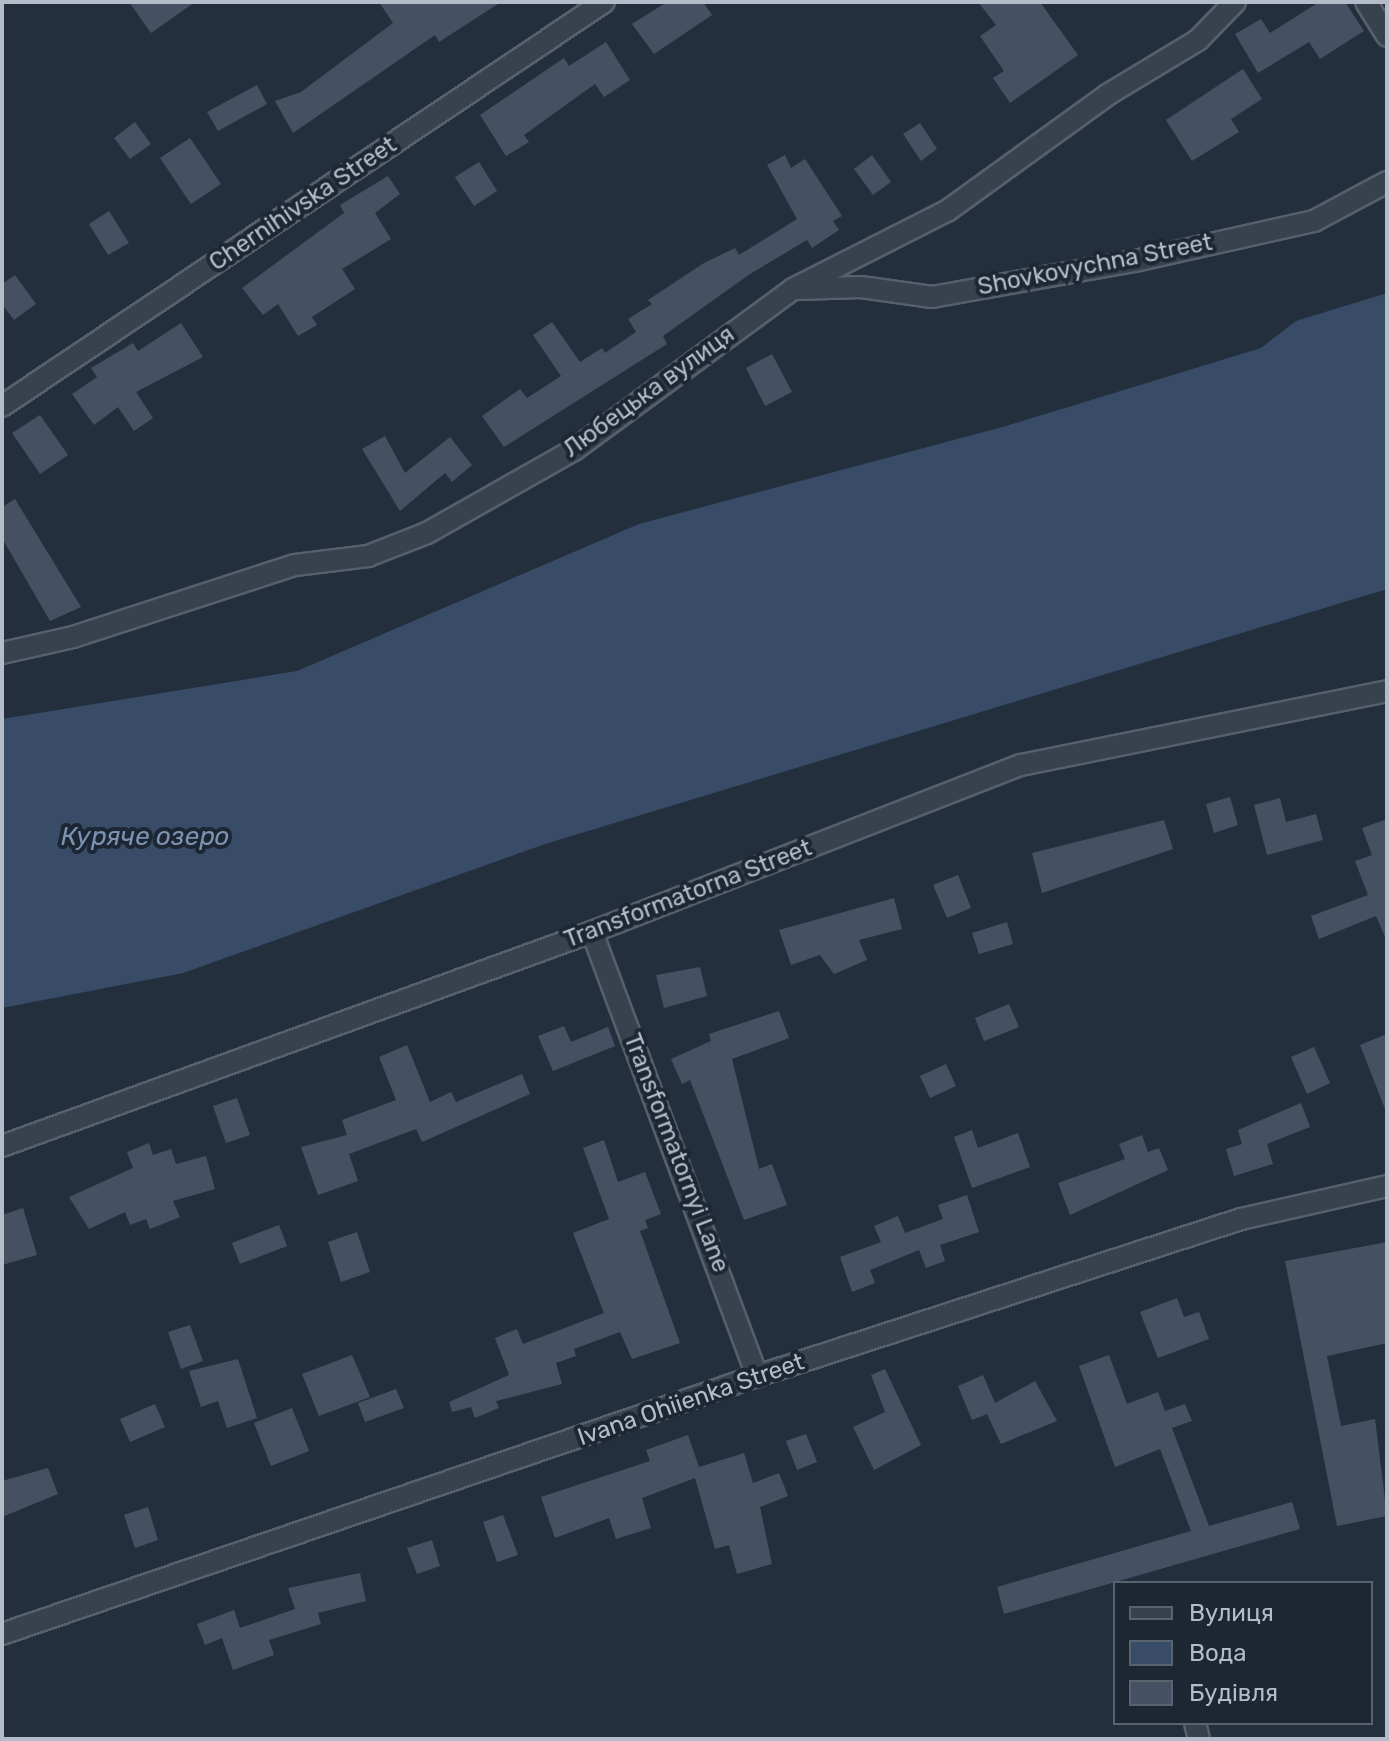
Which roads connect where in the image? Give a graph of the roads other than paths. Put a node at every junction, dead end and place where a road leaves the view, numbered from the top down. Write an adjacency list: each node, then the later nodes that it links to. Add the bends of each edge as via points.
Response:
1 (604, 2): 7 (street, Chernihivska Street)
2 (1235, 2): 6 (street, Любецька вулиця, via 1198,40 1107,95 947,211)
3 (1366, 2): 4 (street)
4 (1387, 36)
5 (1387, 182): 6 (street, Shovkovychna Street, via 1314,221 1135,261 932,297 861,287)
6 (793, 289): 8 (street, Любецька вулиця, via 574,450 427,533 368,556 295,565 73,637)
7 (2, 406)
8 (2, 653)
9 (1387, 691): 10 (street, Transformatorna Street, via 1021,765)
10 (592, 932): 11 (street, Transformatorna Street); 13 (street, Transformatornyi Lane)
11 (2, 1146)
12 (1387, 1186): 13 (street, Ivana Ohiienka Street, via 1241,1219)
13 (757, 1376): 14 (street, Ivana Ohiienka Street)
14 (2, 1634)

